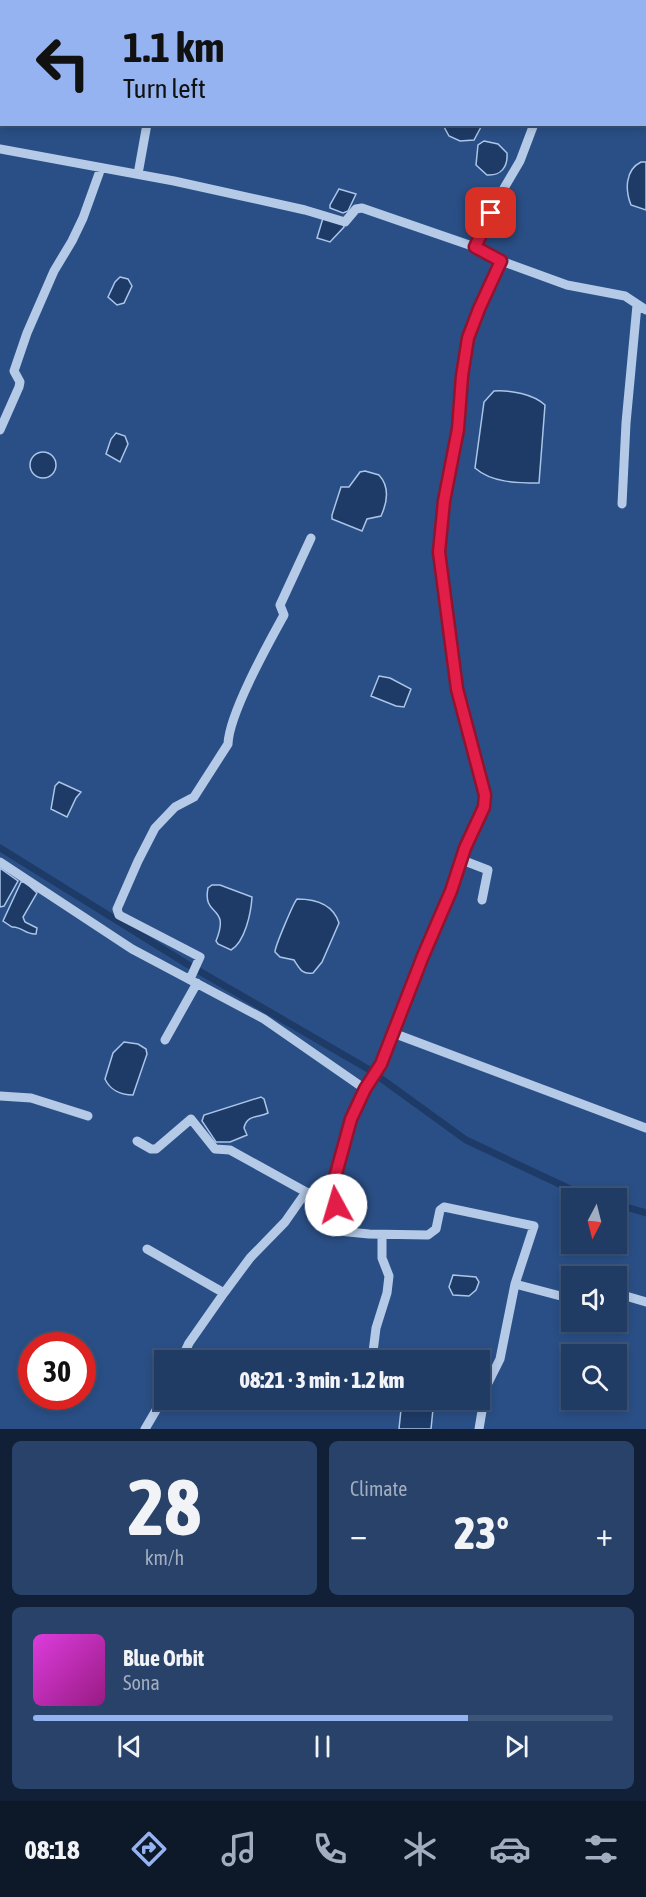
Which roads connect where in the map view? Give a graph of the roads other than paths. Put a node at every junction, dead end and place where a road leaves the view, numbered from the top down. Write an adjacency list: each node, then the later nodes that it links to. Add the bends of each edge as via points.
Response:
1 (147, 126): 5 (street)
2 (533, 126): 6 (street, via 520,161)
3 (0, 149): 4 (street)
4 (101, 168): 5 (street); 9 (street, via 83,218 54,271 19,353 14,371 19,387)
5 (138, 174): 6 (street, via 345,222 356,209 363,208)
6 (475, 247): 7 (street)
7 (501, 261): 8 (street, via 567,285 625,296); 12 (street, via 468,338 439,552 457,689 485,795 484,807)
8 (642, 308): 10 (street, via 626,423)
9 (0, 430)
10 (622, 504)
11 (311, 538): 15 (street, via 280,605 284,615 241,703 228,744 194,797 175,807 155,828 117,909 119,915 200,957)
12 (462, 860): 14 (street, via 488,870); 16 (street)
13 (0, 862): 15 (street, via 132,949)
14 (482, 900)
15 (194, 975): 17 (street); 18 (street)
16 (393, 1033): 18 (street); 21 (street)
17 (165, 1040)
18 (366, 1088): 24 (street, via 351,1119)
19 (0, 1096): 20 (street, via 31,1098)
20 (88, 1116)
21 (646, 1128)
22 (137, 1141): 23 (street, via 156,1149 191,1119 215,1149 230,1150)
23 (306, 1192): 24 (street); 28 (street)
24 (330, 1196): 25 (street, via 337,1199 334,1228 338,1231)
25 (382, 1235): 27 (street, via 428,1235 436,1228 444,1207 534,1226); 33 (street, via 382,1258 389,1276)
26 (147, 1249): 28 (street)
27 (515, 1284): 29 (street); 36 (street, via 500,1359 486,1386)
28 (224, 1293): 32 (street)
29 (561, 1296)
30 (627, 1296): 31 (street)
31 (646, 1302)
32 (186, 1350)
33 (373, 1350)
34 (156, 1410): 35 (street)
35 (145, 1429)
36 (479, 1429)

